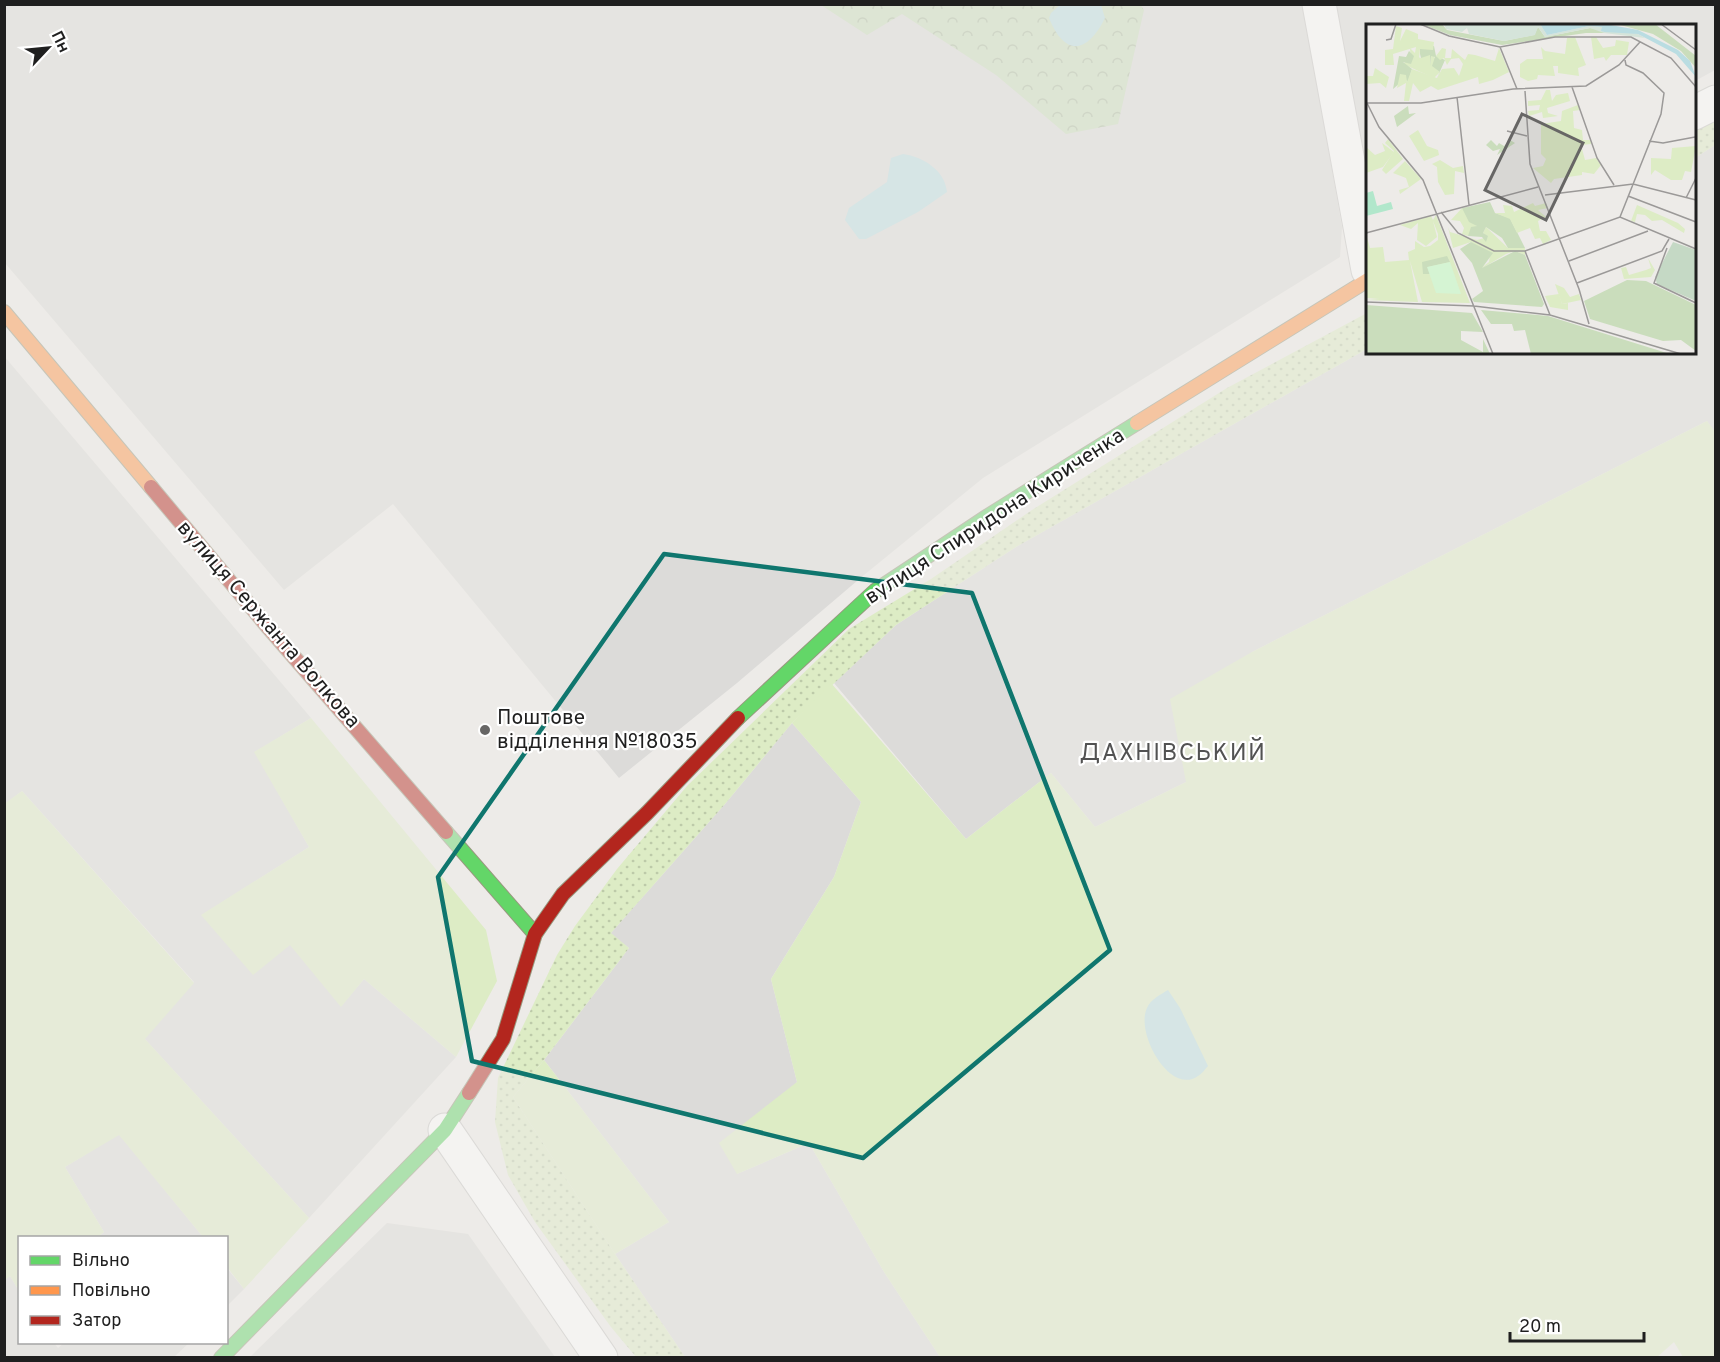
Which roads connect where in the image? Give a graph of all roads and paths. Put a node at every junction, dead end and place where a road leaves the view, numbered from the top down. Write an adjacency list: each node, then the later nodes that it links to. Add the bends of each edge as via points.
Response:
1 (1319, 4): 4 (street)
2 (1716, 102): 3 (street)
3 (1696, 112)
4 (1366, 259)
5 (1366, 281): 7 (street, вулиця Спиридона Кириченка, via 988,516 875,591 754,701 563,894)
6 (4, 312): 7 (street, вулиця Сержанта Волкова, via 268,627)
7 (535, 934): 8 (street, вулиця Спиридона Кириченка, via 503,1039)
8 (444, 1130): 9 (street, вулиця Спиридона Кириченка); 10 (street)
9 (221, 1358)
10 (601, 1358)

